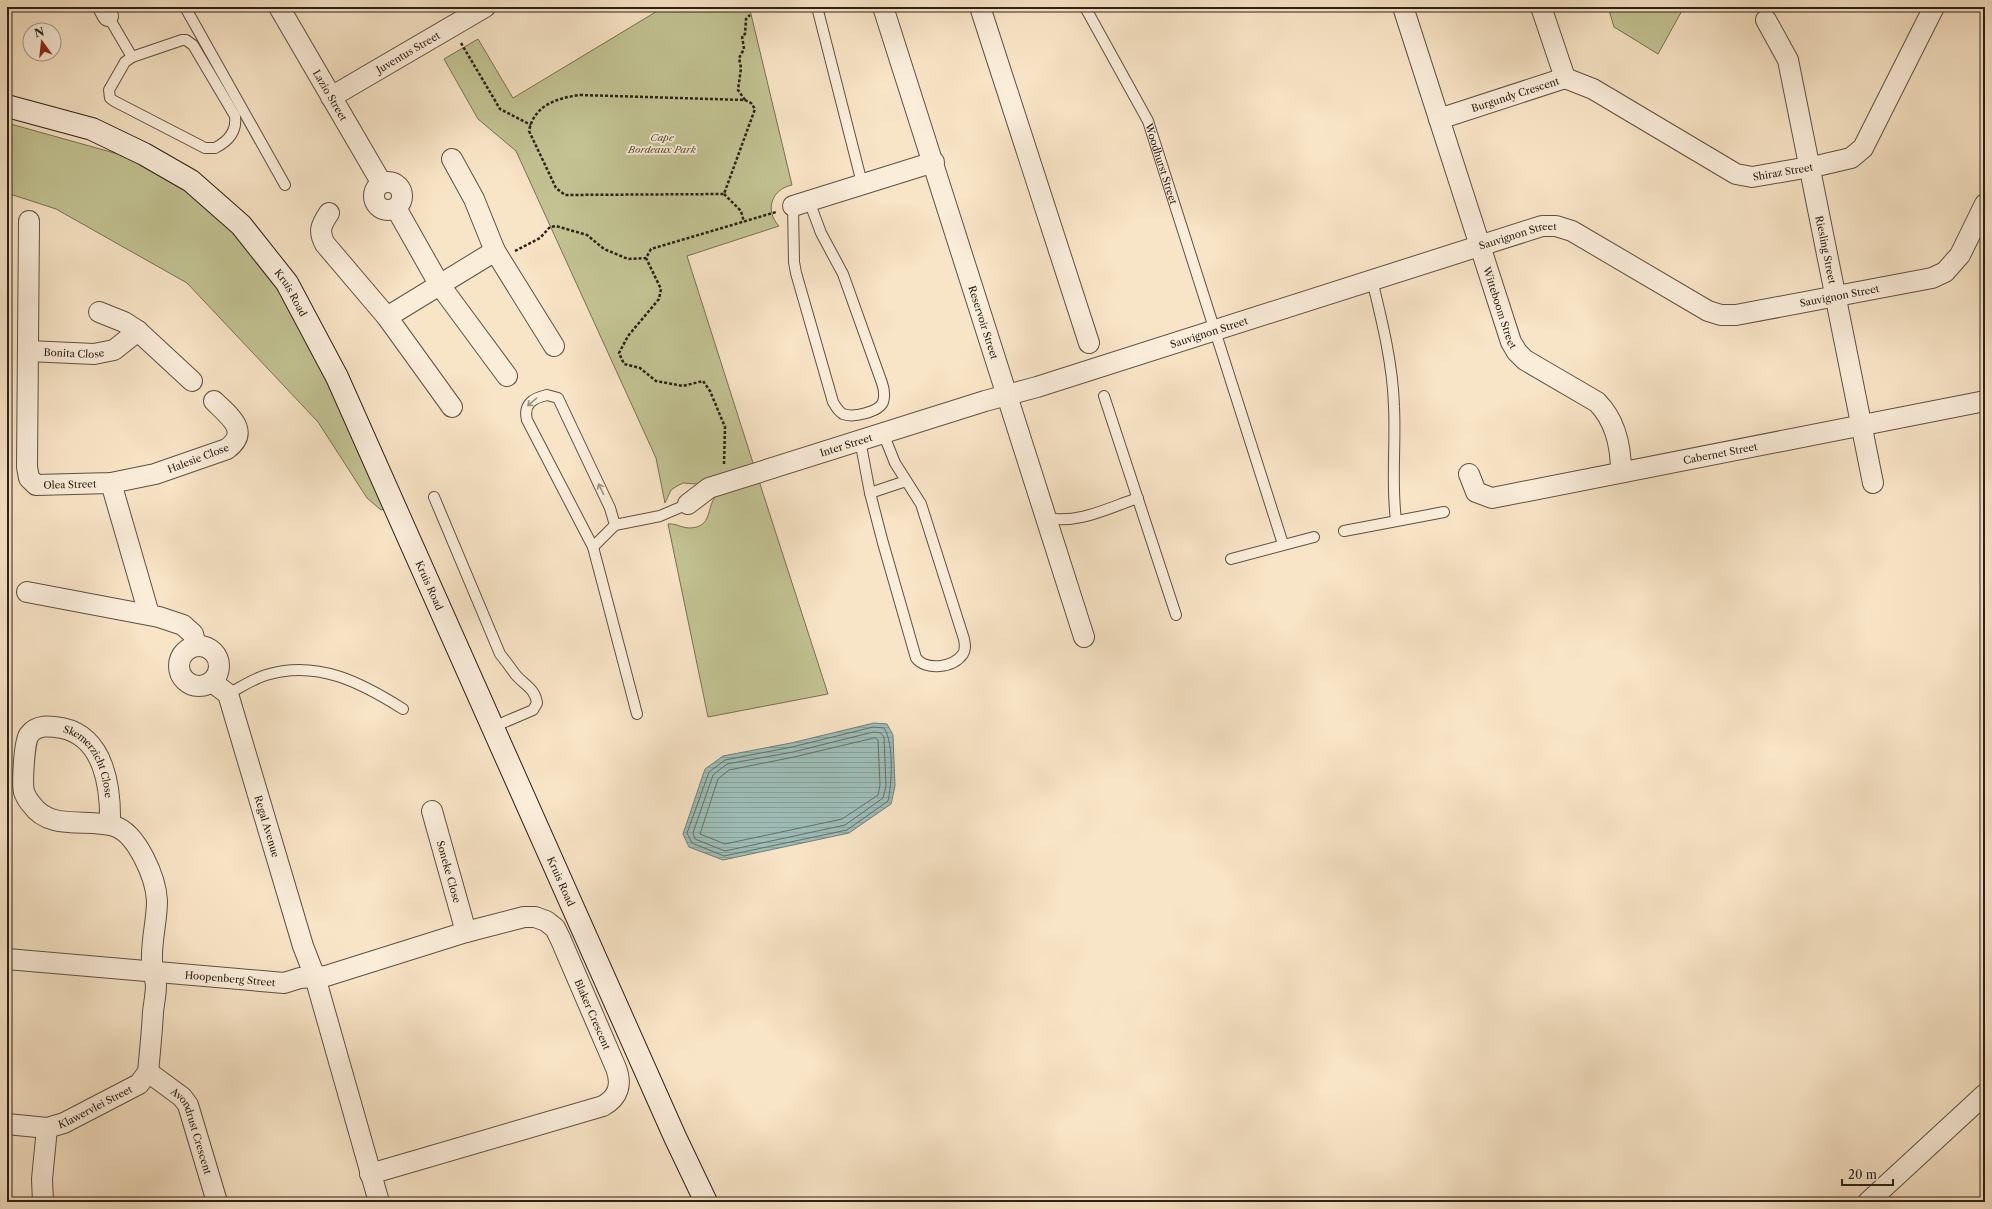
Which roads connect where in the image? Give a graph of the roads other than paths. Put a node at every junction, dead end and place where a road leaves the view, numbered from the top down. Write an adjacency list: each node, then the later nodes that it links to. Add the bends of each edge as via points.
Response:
1 (185, 7): 22 (lane)
2 (279, 7): 15 (street, Lazio Street)
3 (485, 7): 15 (street, Juventus Street)
4 (817, 7): 21 (lane)
5 (883, 7): 19 (street, Reservoir Street)
6 (980, 7): 36 (street)
7 (1085, 7): 34 (lane, Woodhurst Street, via 1148,121)
8 (1403, 7): 17 (street, Witteboom Street)
9 (1541, 7): 14 (street, Burgundy Crescent)
10 (1934, 7): 20 (street, Shiraz Street, via 1863,148 1852,158)
11 (105, 11): 13 (lane)
12 (1766, 20): 20 (street, Riesling Street, via 1788,60)
13 (132, 57): 13 (lane, via 182,40 190,42 235,116 233,134 215,148 205,148 110,98 109,90 125,62)
14 (1565, 78): 17 (street, Burgundy Crescent); 20 (street, Shiraz Street, via 1593,89 1736,174 1752,177)
15 (331, 97): 30 (street, Lazio Street, via 382,182 374,191 375,203 384,210 396,208)
16 (7, 106): 76 (street, Kruis Road, via 92,129 144,154 191,181 241,225 288,283 337,377)
17 (1439, 118): 27 (street, Witteboom Street)
18 (452, 159): 28 (street, via 474,199)
19 (934, 162): 21 (street); 41 (street, Reservoir Street)
20 (1809, 167): 31 (street, Riesling Street)
21 (862, 184): 23 (street)
22 (285, 185)
23 (801, 203): 23 (lane, via 794,262 796,273 833,402 844,414 855,415 877,408 883,403 882,383 843,274)
24 (1985, 204): 31 (street, Sauvignon Street, via 1960,255 1945,272 1932,278)
25 (329, 213): 33 (street, via 320,227 322,238)
26 (29, 222): 38 (street, Olea Street)
27 (1480, 246): 29 (street, Sauvignon Street); 31 (street, Sauvignon Street, via 1542,226 1556,226 1572,231 1708,311 1721,315 1736,315); 49 (street, Witteboom Street, via 1511,342 1517,352 1525,360 1597,402 1605,410 1616,434)
28 (495, 251): 30 (street); 37 (street)
29 (1372, 280): 34 (street, Sauvignon Street); 60 (lane, via 1382,320 1394,407 1393,492)
30 (439, 284): 33 (street); 39 (street)
31 (1835, 297): 46 (street, Riesling Street)
32 (99, 312): 35 (street, via 124,322)
33 (387, 317): 45 (street)
34 (1214, 331): 41 (street, Sauvignon Street); 64 (lane, Woodhurst Street)
35 (138, 332): 38 (street, Bonita Close, via 114,350 94,354); 40 (street)
36 (1089, 343)
37 (554, 346)
38 (28, 352): 52 (street, Olea Street, via 29,478 36,485)
39 (507, 376)
40 (192, 381)
41 (1007, 395): 47 (street, Inter Street); 59 (street, Reservoir Street)
42 (1104, 396): 56 (lane)
43 (214, 401): 52 (street, Halesie Close, via 235,423 238,438 231,446 197,461 155,474)
44 (1985, 401): 46 (street, Cabernet Street)
45 (452, 407)
46 (1861, 425): 49 (street, Cabernet Street); 53 (street, Riesling Street)
47 (883, 433): 48 (street, Inter Street); 51 (lane, via 895,463)
48 (860, 440): 54 (lane); 57 (street, Inter Street, via 710,488)
49 (1621, 472): 50 (street, Cabernet Street, via 1492,498 1476,492)
50 (1469, 474)
51 (906, 481): 54 (lane); 54 (lane, via 921,504 964,639 963,654 941,666 920,664 916,658)
52 (110, 483): 68 (street, Olea Street)
53 (1873, 483)
54 (870, 493)
55 (434, 497): 76 (lane, via 500,654 536,696 537,704 533,710)
56 (1138, 498): 59 (lane, via 1073,520); 69 (lane)
57 (688, 504): 61 (lane, via 660,516)
58 (1444, 512): 60 (lane)
59 (1047, 518): 70 (street, Reservoir Street)
60 (1396, 520): 62 (lane)
61 (615, 525): 65 (lane); 65 (lane, one-way to 65, via 610,508 558,398 547,395 531,401 525,413 527,420)
62 (1344, 531)
63 (1314, 537): 64 (lane)
64 (1282, 544): 66 (lane)
65 (593, 547): 75 (lane)
66 (1231, 559)
67 (27, 592): 68 (street)
68 (149, 614): 71 (street, via 183,625 193,634)
69 (1176, 615)
70 (1084, 637)
71 (196, 646): 72 (street, via 210,648 218,659 218,673); 72 (street, via 189,648 180,659 180,673 188,684 195,686)
72 (212, 682): 73 (street)
73 (228, 694): 74 (lane, via 267,675 289,670 311,670 331,673 353,681); 82 (street, Regal Avenue, via 303,946)
74 (403, 709)
75 (637, 714)
76 (493, 727): 91 (street, Kruis Road)
77 (432, 811): 79 (street, Soneke Close)
78 (110, 825): 78 (street, Skemerzicht Close, via 52,820 33,807 24,792 24,784 28,736 34,730 42,727 64,729 77,733 91,744 101,764 110,795); 81 (street, Skemerzicht Close, via 121,828 135,841 150,873 157,900)
79 (466, 932): 82 (street, Blaker Crescent, via 326,976); 87 (street, Blaker Crescent, via 524,917 535,917 555,928 616,1068 619,1077 617,1093 612,1101 603,1106)
80 (7, 959): 81 (street, Hoopenberg Street)
81 (153, 972): 82 (street, Hoopenberg Street, via 284,983); 83 (street, via 156,985)
82 (315, 977): 87 (street)
83 (148, 1072): 86 (street, Klawervlei Street, via 139,1084 64,1123); 89 (street, Avondrust Crescent, via 182,1096 188,1105)
84 (1985, 1094): 92 (street)
85 (7, 1124): 86 (street, Klawervlei Street)
86 (47, 1128): 88 (street, via 42,1179)
87 (370, 1174): 90 (street)
88 (43, 1202)
89 (217, 1202)
90 (379, 1202)
91 (706, 1202)
92 (1868, 1202)

